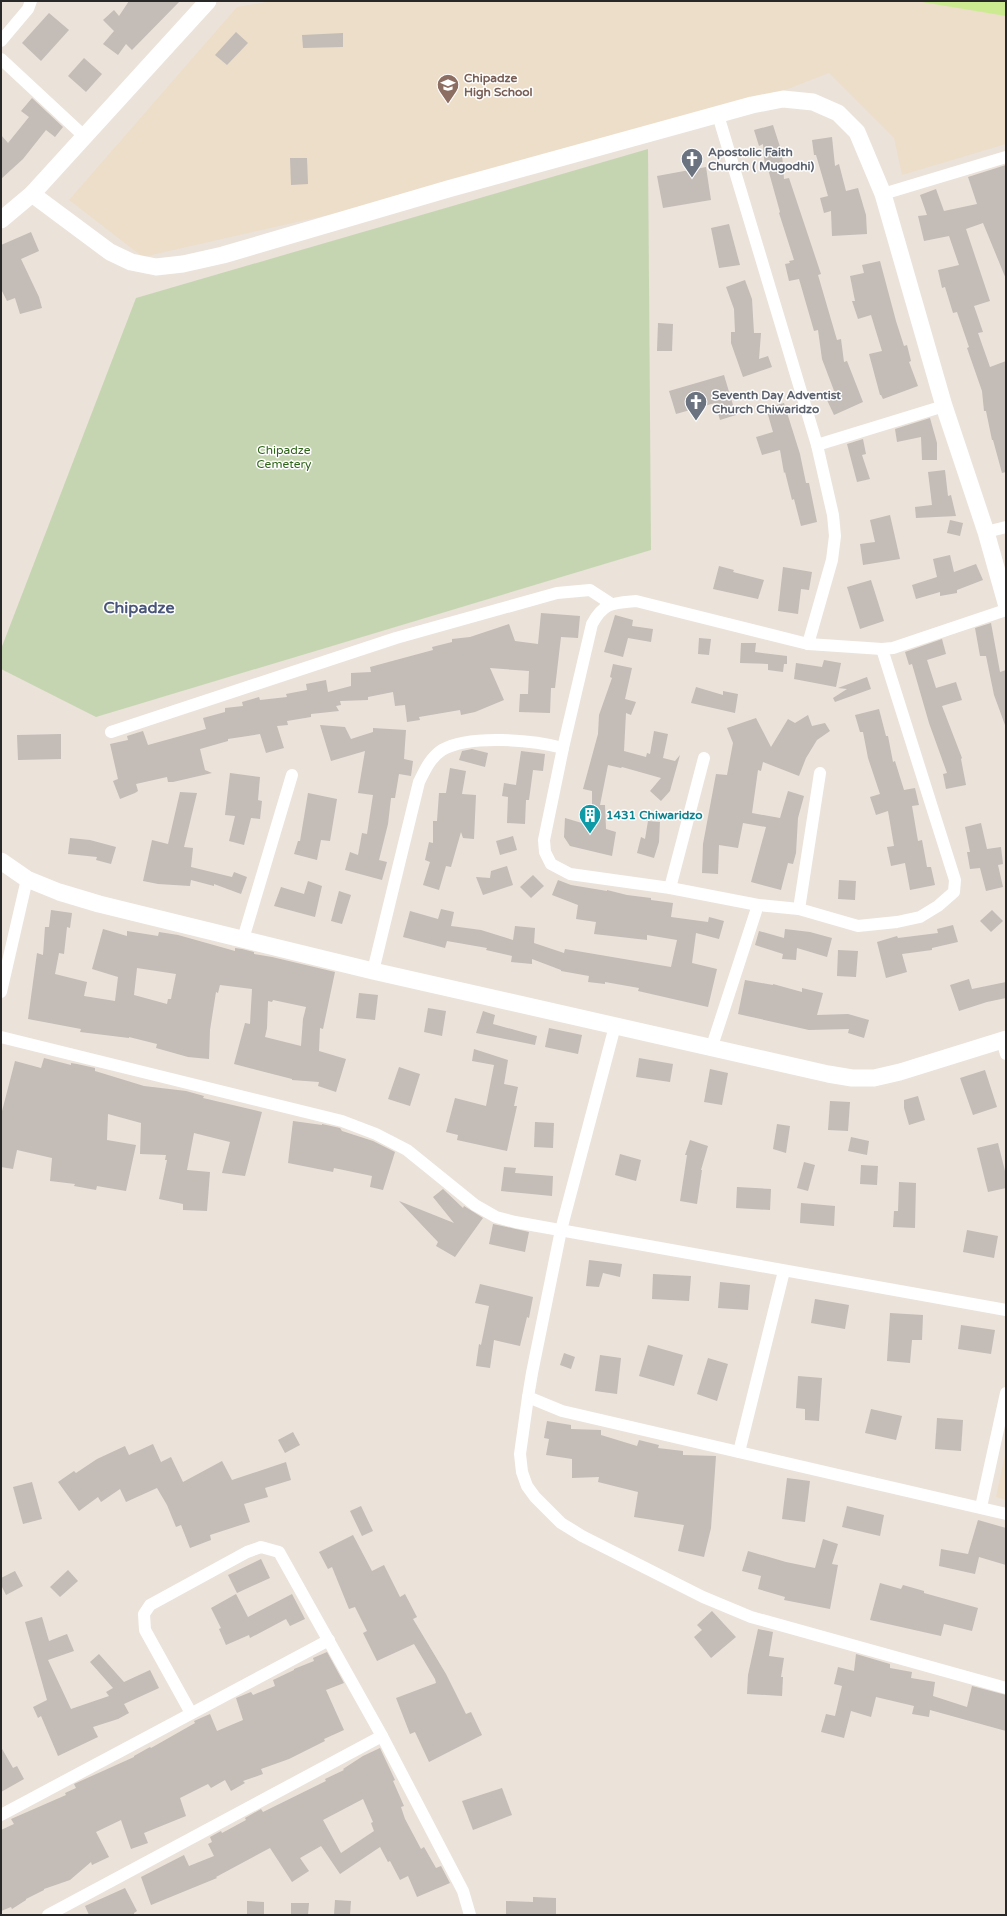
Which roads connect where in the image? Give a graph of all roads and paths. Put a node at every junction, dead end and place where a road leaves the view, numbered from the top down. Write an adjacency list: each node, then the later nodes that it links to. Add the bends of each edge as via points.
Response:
1 (31, 1): 3 (street, via 28,9)
2 (208, 1): 6 (street)
3 (1, 41)
4 (1, 60): 6 (street)
5 (718, 115): 8 (street, via 448,189 223,255 183,264 156,267 130,262 110,252); 9 (street, via 783,99 812,102 838,113 857,132); 12 (street)
6 (85, 137): 8 (street)
7 (1006, 157): 9 (street)
8 (32, 194): 10 (street)
9 (883, 194): 11 (street)
10 (1, 220)
11 (944, 406): 12 (street); 14 (street)
12 (818, 445): 18 (street, via 835,536 832,560)
13 (1006, 526): 14 (street)
14 (986, 532): 16 (street)
15 (610, 603): 18 (street, via 636,601); 20 (street, via 590,590 557,593 396,638); 21 (street, via 598,612 592,624)
16 (1006, 603)
17 (1006, 610): 19 (street, via 893,648)
18 (808, 644): 19 (street)
19 (882, 649): 29 (street, via 955,880 954,892 920,917 897,922 858,926)
20 (111, 732)
21 (563, 748): 27 (street, via 544,840 545,852 551,864 570,874); 31 (street, via 520,740 489,740 443,750 429,762 419,782)
22 (704, 758): 27 (street)
23 (820, 773): 29 (street)
24 (292, 775): 30 (street)
25 (1, 861): 26 (street)
26 (27, 879): 30 (street, via 99,904); 32 (street)
27 (670, 888): 28 (street)
28 (758, 905): 29 (street); 36 (street)
29 (799, 909)
30 (243, 939): 31 (street)
31 (373, 971): 33 (street)
32 (1, 992)
33 (615, 1026): 36 (street); 37 (street)
34 (1, 1037): 37 (street, via 342,1121 407,1150 475,1205 496,1217)
35 (1005, 1044): 36 (street, via 874,1078 828,1074)
36 (712, 1046)
37 (562, 1230): 38 (street); 41 (street)
38 (784, 1271): 39 (street); 42 (street)
39 (1006, 1310)
40 (1006, 1393): 43 (street)
41 (528, 1397): 42 (street, via 562,1411); 46 (street, via 520,1454 527,1486 535,1498 561,1523 582,1536 703,1597 750,1617)
42 (739, 1452): 43 (street)
43 (981, 1507): 44 (street)
44 (1006, 1514)
45 (329, 1640): 47 (street); 47 (street, via 279,1552 261,1547 247,1552 150,1605 144,1614 145,1630); 48 (street)
46 (1006, 1688)
47 (191, 1713): 49 (street)
48 (382, 1736): 50 (street); 51 (street, via 463,1891)
49 (1, 1815)
50 (48, 1915)
51 (470, 1915)

